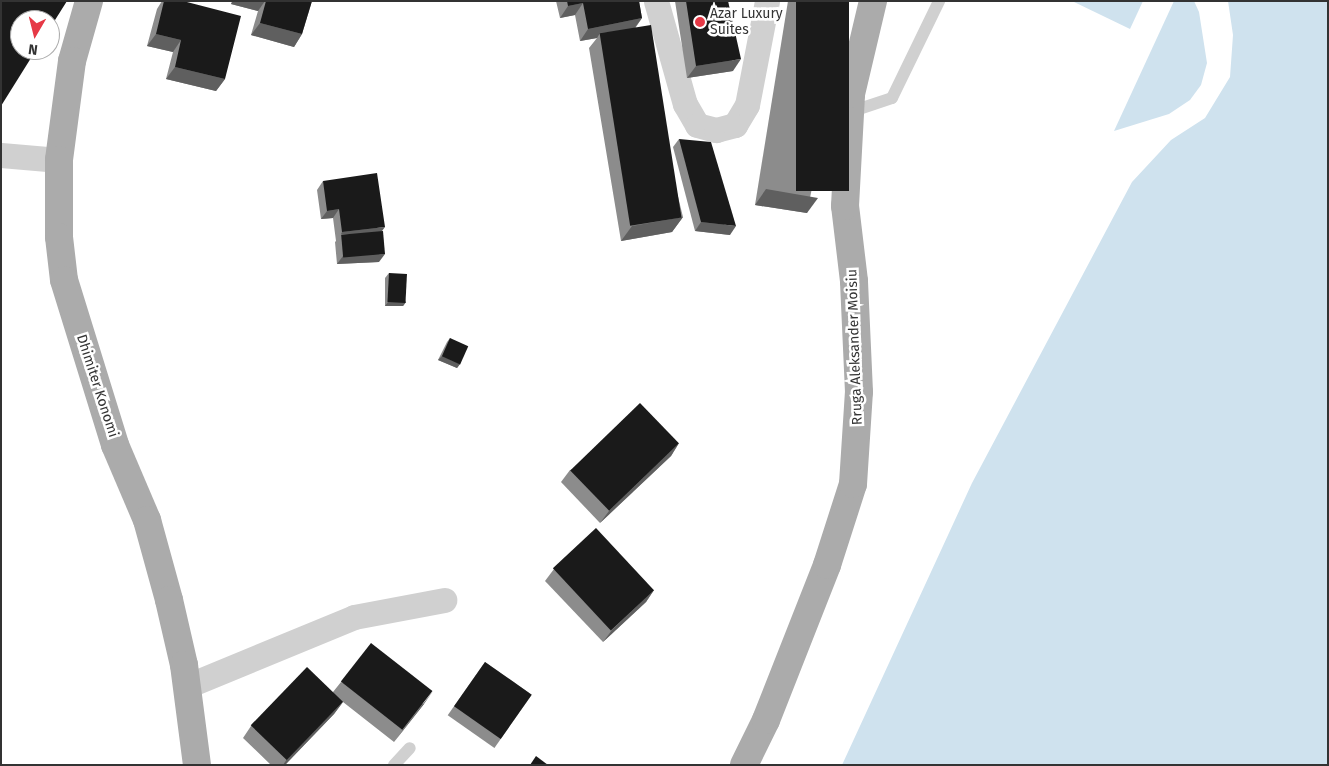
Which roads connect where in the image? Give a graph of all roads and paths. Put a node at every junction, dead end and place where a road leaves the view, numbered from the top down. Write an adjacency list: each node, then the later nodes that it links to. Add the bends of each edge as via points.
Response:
1 (89, 1): 8 (main road, Dhimiter Konomi, via 72,61)
2 (656, 1): 3 (street, via 685,104 696,125 716,130 735,125 747,105)
3 (767, 1)
4 (873, 1): 6 (main road, Rruga Aleksander Moisiu)
5 (939, 1): 6 (lane, via 892,98)
6 (850, 112): 14 (main road, Rruga Aleksander Moisiu, via 845,206 854,281 859,392 853,484 824,574 766,720)
7 (1, 155): 8 (street)
8 (59, 160): 10 (main road, Dhimiter Konomi, via 59,237 64,280 115,444 147,520 169,600)
9 (444, 600): 10 (street, via 354,617)
10 (187, 686): 12 (main road, Dhimiter Konomi)
11 (410, 748): 13 (lane)
12 (197, 765)
13 (394, 765)
14 (744, 765)

